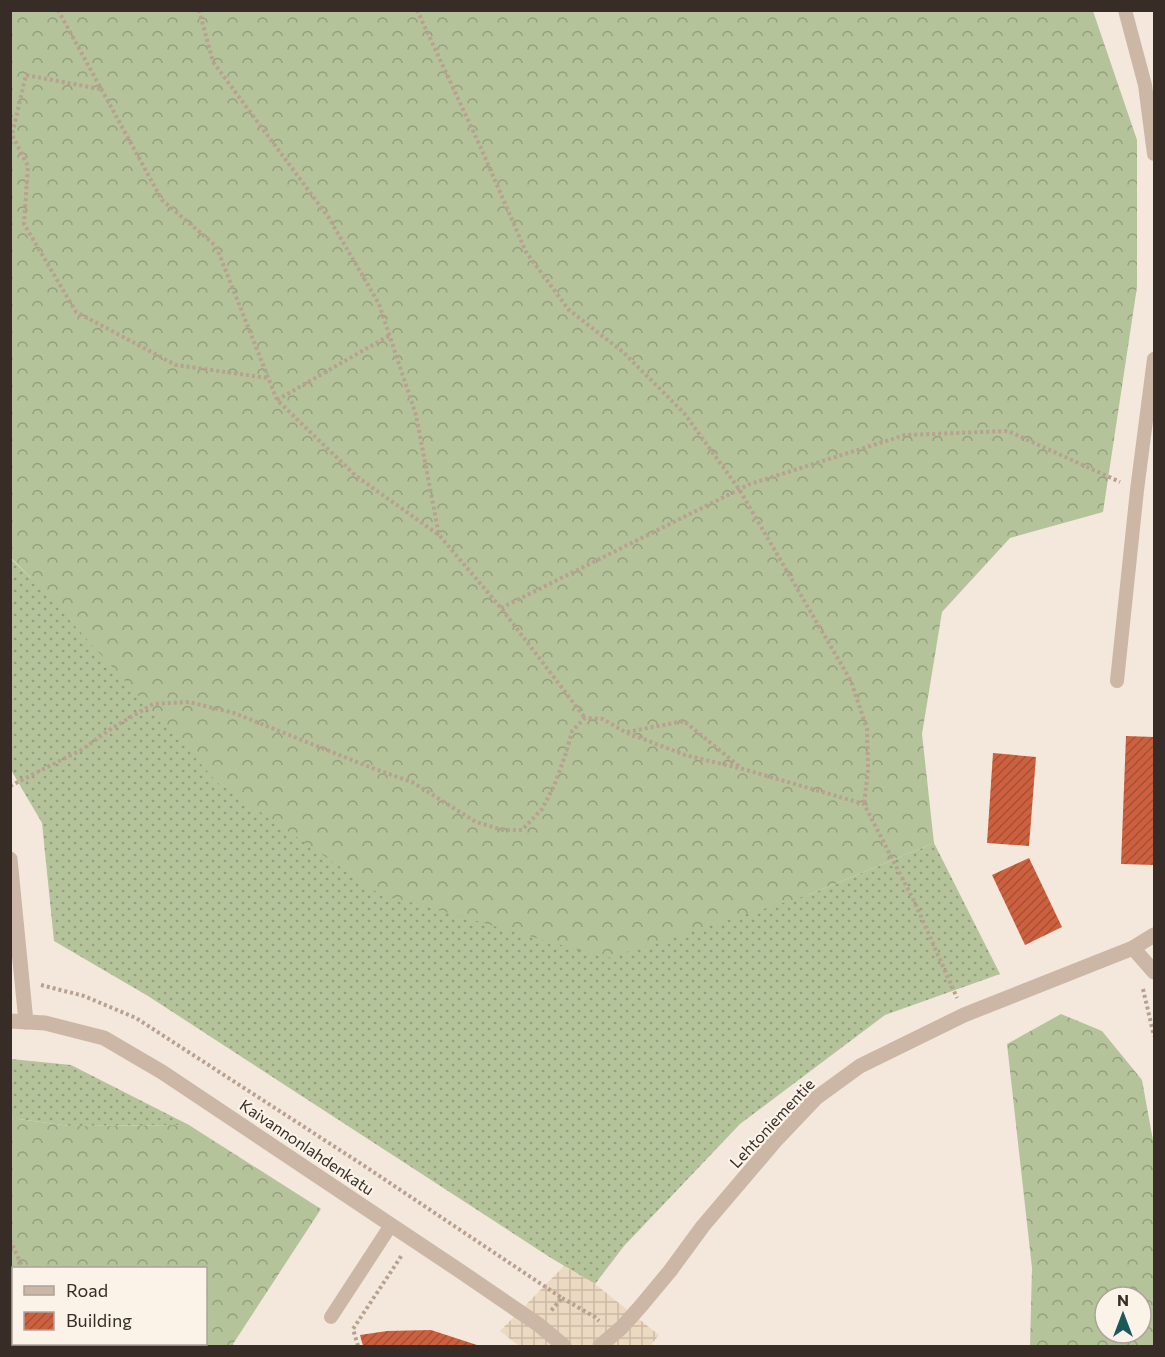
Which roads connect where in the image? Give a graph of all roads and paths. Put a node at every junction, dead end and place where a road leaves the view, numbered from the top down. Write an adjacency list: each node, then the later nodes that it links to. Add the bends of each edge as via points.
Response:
1 (58, 10): 5 (path)
2 (199, 10): 7 (path, via 213,62 329,219 379,304)
3 (417, 10): 11 (path, via 526,252 570,310 623,351 684,413)
4 (1125, 10): 6 (lane, via 1145,85)
5 (101, 89): 9 (path, via 162,200 216,246); 9 (path, via 26,75 12,135 28,166 24,224 76,312 176,364)
6 (1155, 154)
7 (390, 335): 10 (path); 13 (path, via 416,415)
8 (1155, 359): 12 (lane)
9 (269, 378): 10 (path)
10 (277, 399): 13 (path, via 356,476)
11 (739, 489): 12 (path, via 904,435 1008,431); 14 (path); 20 (path, via 851,681 867,729)
12 (1137, 490): 15 (lane)
13 (439, 535): 14 (path)
14 (501, 608): 16 (path)
15 (1117, 681)
16 (585, 718): 17 (path, via 603,719); 19 (path, via 572,732 542,809 522,830 503,830 476,822 412,782 234,713 189,702 153,704 83,749)
17 (626, 732): 18 (path, via 685,755); 18 (path, via 684,721)
18 (743, 769): 20 (path)
19 (10, 786)
20 (864, 804): 27 (path, via 915,903)
21 (10, 859): 26 (street)
22 (1155, 935): 23 (street, Lehtoniementie)
23 (1133, 948): 24 (street); 27 (street, Lehtoniementie)
24 (1155, 972)
25 (1141, 981): 29 (path)
26 (22, 985): 28 (street); 34 (path, via 40,985 84,996 136,1018)
27 (964, 1015): 37 (street, Lehtoniementie, via 860,1066 816,1098)
28 (18, 1022): 30 (street, Kaivannonlahdenkatu, via 45,1023 104,1038 162,1072)
29 (1155, 1036)
30 (391, 1225): 35 (lane); 36 (street, Kaivannonlahdenkatu)
31 (10, 1240): 33 (path)
32 (404, 1251): 38 (path, via 353,1329)
33 (22, 1267)
34 (562, 1298): 36 (path); 37 (path, via 595,1317)
35 (331, 1317)
36 (539, 1325): 39 (street, Kaivannonlahdenkatu)
37 (614, 1334): 40 (street, Lehtoniementie)
38 (358, 1347)
39 (564, 1347)
40 (600, 1347)

